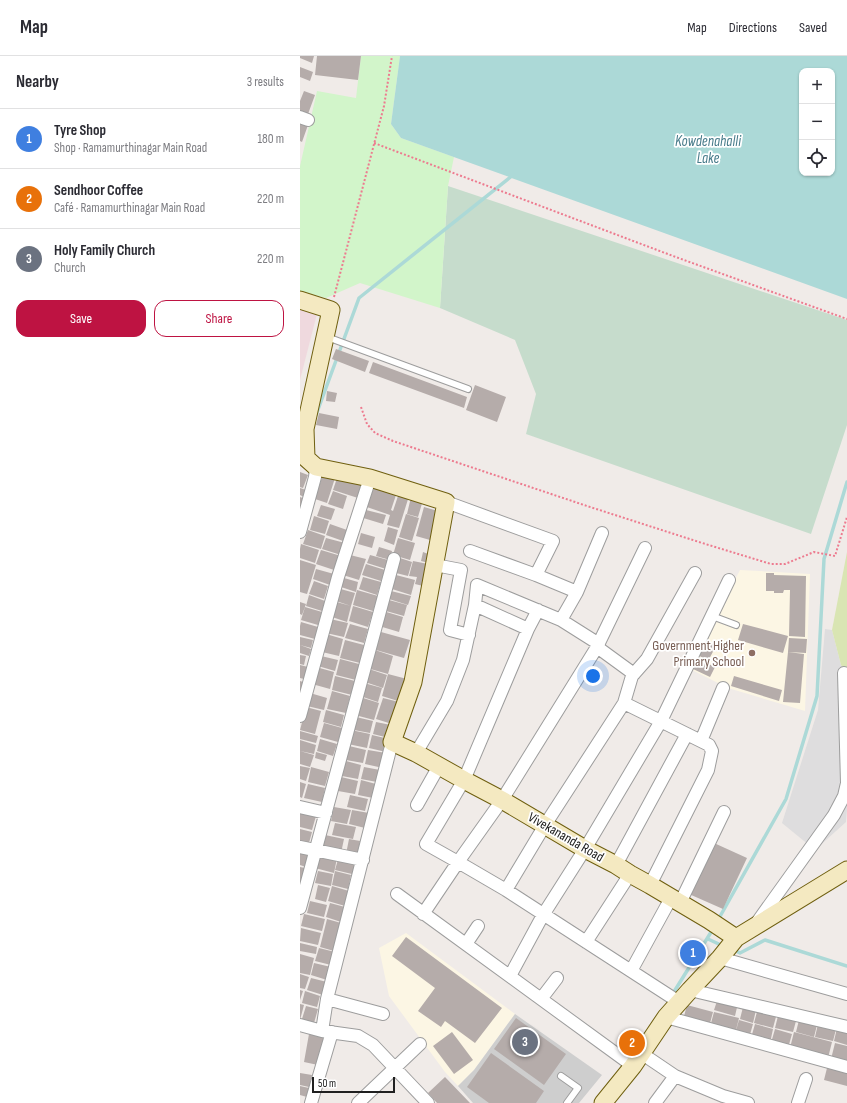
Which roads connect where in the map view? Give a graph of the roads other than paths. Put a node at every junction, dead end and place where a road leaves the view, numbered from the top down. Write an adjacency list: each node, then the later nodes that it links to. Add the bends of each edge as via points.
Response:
1 (300, 300): 2 (street, via 331,310)
2 (325, 337): 3 (lane); 4 (street, via 305,429 306,458)
3 (468, 389)
4 (316, 467): 5 (street); 7 (street)
5 (370, 478): 6 (street); 29 (street, via 338,577)
6 (446, 502): 12 (street); 14 (street, via 553,540)
7 (300, 532)
8 (602, 533): 16 (street)
9 (645, 548): 24 (street)
10 (470, 551): 14 (street)
11 (394, 559): 41 (street)
12 (435, 565): 23 (street, via 461,570 450,630); 33 (street, via 413,682)
13 (695, 574): 26 (street, via 647,659)
14 (536, 575): 16 (street)
15 (729, 580): 19 (street)
16 (577, 592): 20 (street)
17 (475, 605): 18 (street, via 477,585); 22 (street); 23 (street)
18 (538, 610): 20 (street); 22 (street)
19 (712, 616): 21 (lane); 30 (street)
20 (561, 620): 24 (street)
21 (736, 625)
22 (528, 629): 36 (street)
23 (469, 635): 34 (street, via 463,660 447,701)
24 (598, 645): 26 (street); 37 (street)
25 (844, 673): 58 (street, via 847,783 844,796 834,815)
26 (634, 674): 28 (street)
27 (723, 688): 32 (street)
28 (624, 703): 30 (street); 42 (street)
29 (300, 716)
30 (661, 721): 31 (street); 44 (street)
31 (687, 734): 32 (street); 48 (street)
32 (701, 741): 50 (street, via 709,745 712,751 708,770)
33 (392, 742): 34 (street, Vivekananda Road); 46 (street)
34 (416, 753): 35 (street, Vivekananda Road)
35 (440, 766): 36 (street, Vivekananda Road); 38 (street)
36 (464, 780): 37 (street, Vivekananda Road); 47 (street, via 426,844)
37 (502, 800): 42 (street, Vivekananda Road); 47 (street)
38 (417, 805)
39 (300, 807): 41 (street)
40 (724, 812): 53 (street)
41 (326, 813): 45 (street)
42 (544, 825): 44 (street, Vivekananda Road); 51 (street)
43 (300, 847): 45 (street)
44 (585, 849): 48 (street, Vivekananda Road); 56 (street)
45 (315, 851): 46 (street); 54 (street)
46 (362, 860): 68 (street)
47 (458, 862): 51 (street); 55 (street)
48 (623, 870): 50 (street, Vivekananda Road); 60 (street)
49 (847, 870): 58 (street)
50 (650, 885): 53 (street, Vivekananda Road)
51 (506, 890): 56 (street)
52 (397, 894): 55 (street)
53 (675, 900): 59 (street, Vivekananda Road); 63 (street)
54 (300, 908)
55 (423, 914): 61 (street)
56 (544, 915): 60 (street); 64 (street)
57 (478, 926): 61 (street)
58 (754, 927): 59 (street)
59 (736, 938): 62 (street)
60 (586, 942): 63 (street)
61 (466, 944): 64 (street)
62 (720, 958): 66 (street); 67 (street)
63 (631, 971): 67 (street)
64 (510, 976): 69 (street)
65 (557, 978): 69 (street)
66 (847, 994)
67 (679, 996): 71 (street); 73 (street)
68 (327, 998): 70 (street); 74 (street)
69 (542, 999): 76 (street)
70 (383, 1014)
71 (666, 1017): 76 (street); 77 (street)
72 (300, 1026): 74 (street)
73 (847, 1027)
74 (327, 1031): 78 (street, via 358,1036 373,1046); 83 (street)
75 (420, 1044): 78 (street)
76 (637, 1060): 80 (street); 87 (street)
77 (847, 1067)
78 (394, 1069): 84 (street); 85 (street)
79 (562, 1076): 86 (lane, via 578,1088)
80 (675, 1076): 82 (street); 88 (street)
81 (806, 1079): 90 (street)
82 (722, 1099): 89 (street)
83 (310, 1103)
84 (358, 1103)
85 (428, 1103)
86 (567, 1103)
87 (603, 1103)
88 (655, 1103)
89 (748, 1103)
90 (798, 1103)

